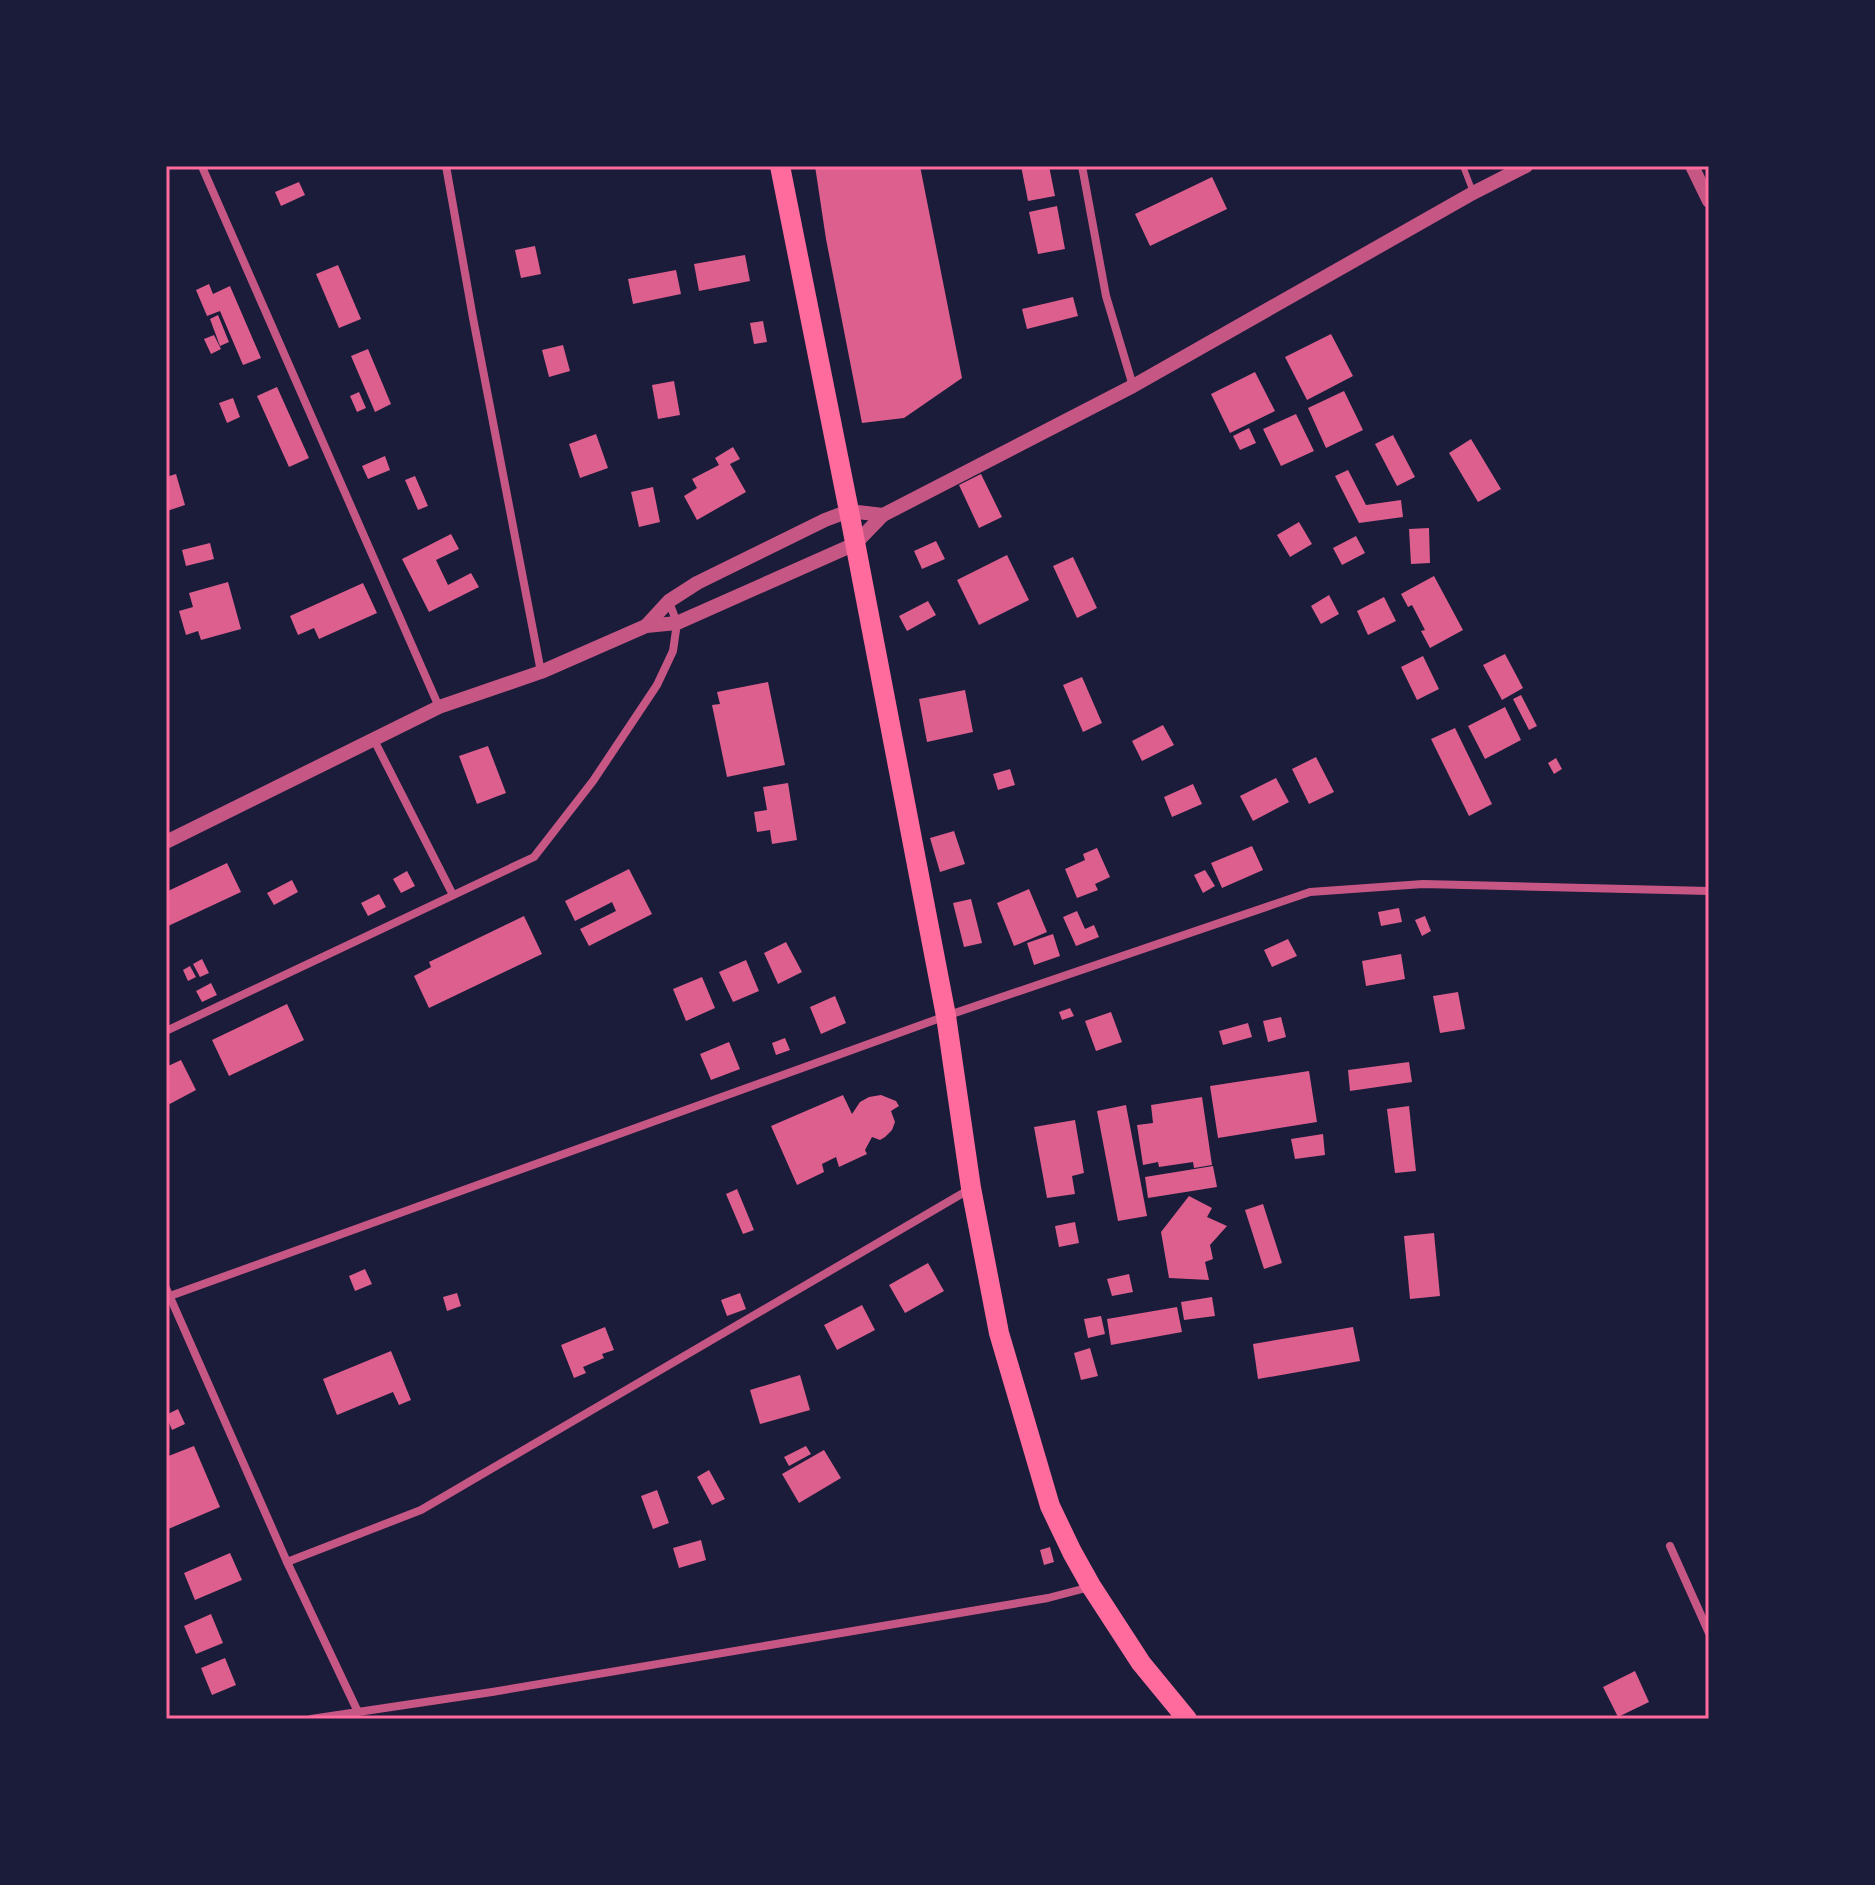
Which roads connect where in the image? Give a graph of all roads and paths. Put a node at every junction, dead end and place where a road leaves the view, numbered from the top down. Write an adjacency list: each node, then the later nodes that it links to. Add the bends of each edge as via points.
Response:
1 (205, 166): 18 (street)
2 (446, 166): 17 (street)
3 (780, 166): 11 (main road)
4 (1082, 166): 10 (street, via 1106,296)
5 (1463, 166): 8 (lane)
6 (1692, 166): 9 (street)
7 (1519, 168): 8 (street)
8 (1473, 193): 10 (street)
9 (1709, 201)
10 (1133, 386): 12 (street)
11 (849, 511): 12 (street); 13 (main road); 14 (street)
12 (883, 515): 13 (street)
13 (855, 544): 15 (street); 23 (main road)
14 (669, 601): 15 (street); 16 (street)
15 (677, 623): 16 (street); 22 (street, via 673,651 657,685 534,857)
16 (646, 626): 17 (street)
17 (541, 672): 18 (street)
18 (439, 707): 19 (street)
19 (374, 740): 20 (street); 22 (street)
20 (167, 837)
21 (1709, 891): 23 (street, via 1423,884 1310,892)
22 (453, 895): 24 (street)
23 (946, 1016): 25 (main road); 26 (street)
24 (166, 1031)
25 (971, 1188): 28 (street, via 421,1510); 29 (main road, via 999,1333 1033,1451 1050,1506)
26 (168, 1292): 28 (street)
27 (1670, 1546): 30 (street)
28 (287, 1562): 31 (street)
29 (1091, 1586): 31 (street, via 1048,1598); 33 (main road, via 1141,1663)
30 (1709, 1633)
31 (358, 1712): 32 (street)
32 (311, 1719)
33 (1187, 1719)

